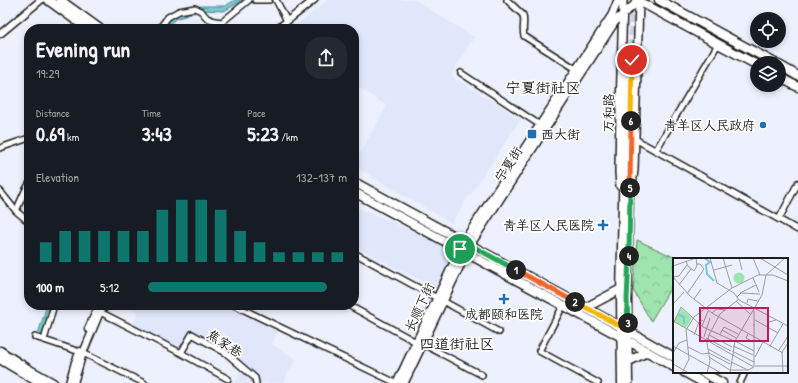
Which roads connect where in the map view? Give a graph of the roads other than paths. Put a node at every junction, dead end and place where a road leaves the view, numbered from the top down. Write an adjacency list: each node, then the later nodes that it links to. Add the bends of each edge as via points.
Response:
1 (41, 0): 22 (street)
2 (48, 0): 17 (main road)
3 (60, 0): 18 (main road)
4 (249, 0): 19 (street, via 222,22 207,18 195,8 168,17)
5 (255, 0): 6 (street)
6 (269, 0)
7 (276, 0): 16 (street)
8 (314, 0): 16 (street)
9 (319, 0): 21 (street)
10 (507, 0): 27 (street, via 523,15 524,36)
11 (618, 0): 27 (main road, 宁夏街, via 612,15)
12 (623, 0): 15 (main road, 万和路)
13 (638, 0): 15 (main road, 宁夏街); 23 (main road); 34 (main road, 万和路)
14 (658, 0): 24 (main road)
15 (622, 14): 43 (main road, 万和路, via 619,172); 48 (main road, 宁夏街)
16 (287, 21): 20 (street)
17 (81, 24)
18 (93, 24)
19 (163, 24)
20 (283, 24)
21 (288, 24)
22 (0, 34)
23 (718, 44): 26 (main road); 37 (street)
24 (762, 56)
25 (629, 60): 43 (main road, 万和路)
26 (750, 61)
27 (576, 69): 33 (main road, 宁夏街)
28 (786, 69): 30 (main road)
29 (461, 73): 33 (street)
30 (798, 76)
31 (786, 81): 32 (main road)
32 (798, 87)
33 (540, 125): 48 (main road, 宁夏街)
34 (635, 139): 37 (street); 43 (main road, 万和路, via 634,170)
35 (24, 140): 36 (street)
36 (0, 148)
37 (656, 150): 46 (street)
38 (798, 184): 46 (street)
39 (359, 185): 48 (main road)
40 (0, 191): 44 (street)
41 (24, 193): 44 (street)
42 (359, 195): 49 (main road)
43 (626, 202): 51 (main road, 万和路); 60 (main road, 万和路, via 627,300)
44 (16, 211): 45 (street)
45 (24, 218)
46 (779, 219): 47 (street)
47 (798, 230)
48 (467, 243): 49 (main road, 长顺下街); 54 (main road)
49 (463, 251): 52 (main road, 长顺下街); 53 (main road)
50 (359, 256): 52 (street)
51 (621, 289): 54 (main road); 60 (main road, 万和路)
52 (440, 299): 61 (street); 65 (main road, 长顺下街)
53 (562, 306): 63 (main road); 87 (street, via 538,351)
54 (585, 308): 60 (main road)
55 (53, 310): 64 (street)
56 (97, 310): 67 (street)
57 (244, 310): 85 (street)
58 (357, 310): 65 (street)
59 (100, 312): 67 (street); 69 (street)
60 (624, 329): 63 (main road, 万和路); 70 (main road)
61 (498, 332)
62 (35, 337): 64 (street)
63 (624, 339): 68 (main road); 72 (main road); 88 (main road)
64 (44, 340): 67 (street)
65 (419, 343): 77 (street); 85 (main road, 长顺下街); 86 (main road, 长顺下街)
66 (0, 351): 80 (main road)
67 (81, 352): 81 (street); 82 (street); 83 (street)
68 (647, 352): 72 (main road); 73 (main road)
69 (181, 353): 78 (street); 84 (street, 焦家巷, via 192,334 226,353 255,378)
70 (673, 356)
71 (0, 359): 79 (main road)
72 (627, 362): 89 (main road)
73 (673, 366)
74 (686, 373): 90 (main road)
75 (704, 373): 91 (main road)
76 (745, 373): 92 (street)
77 (482, 375)
78 (228, 379)
79 (40, 383)
80 (53, 383)
81 (69, 383)
82 (74, 383)
83 (144, 383)
84 (256, 383)
85 (397, 383)
86 (404, 383)
87 (597, 383)
88 (622, 383)
89 (628, 383)
90 (704, 383)
91 (722, 383)
92 (740, 383)

